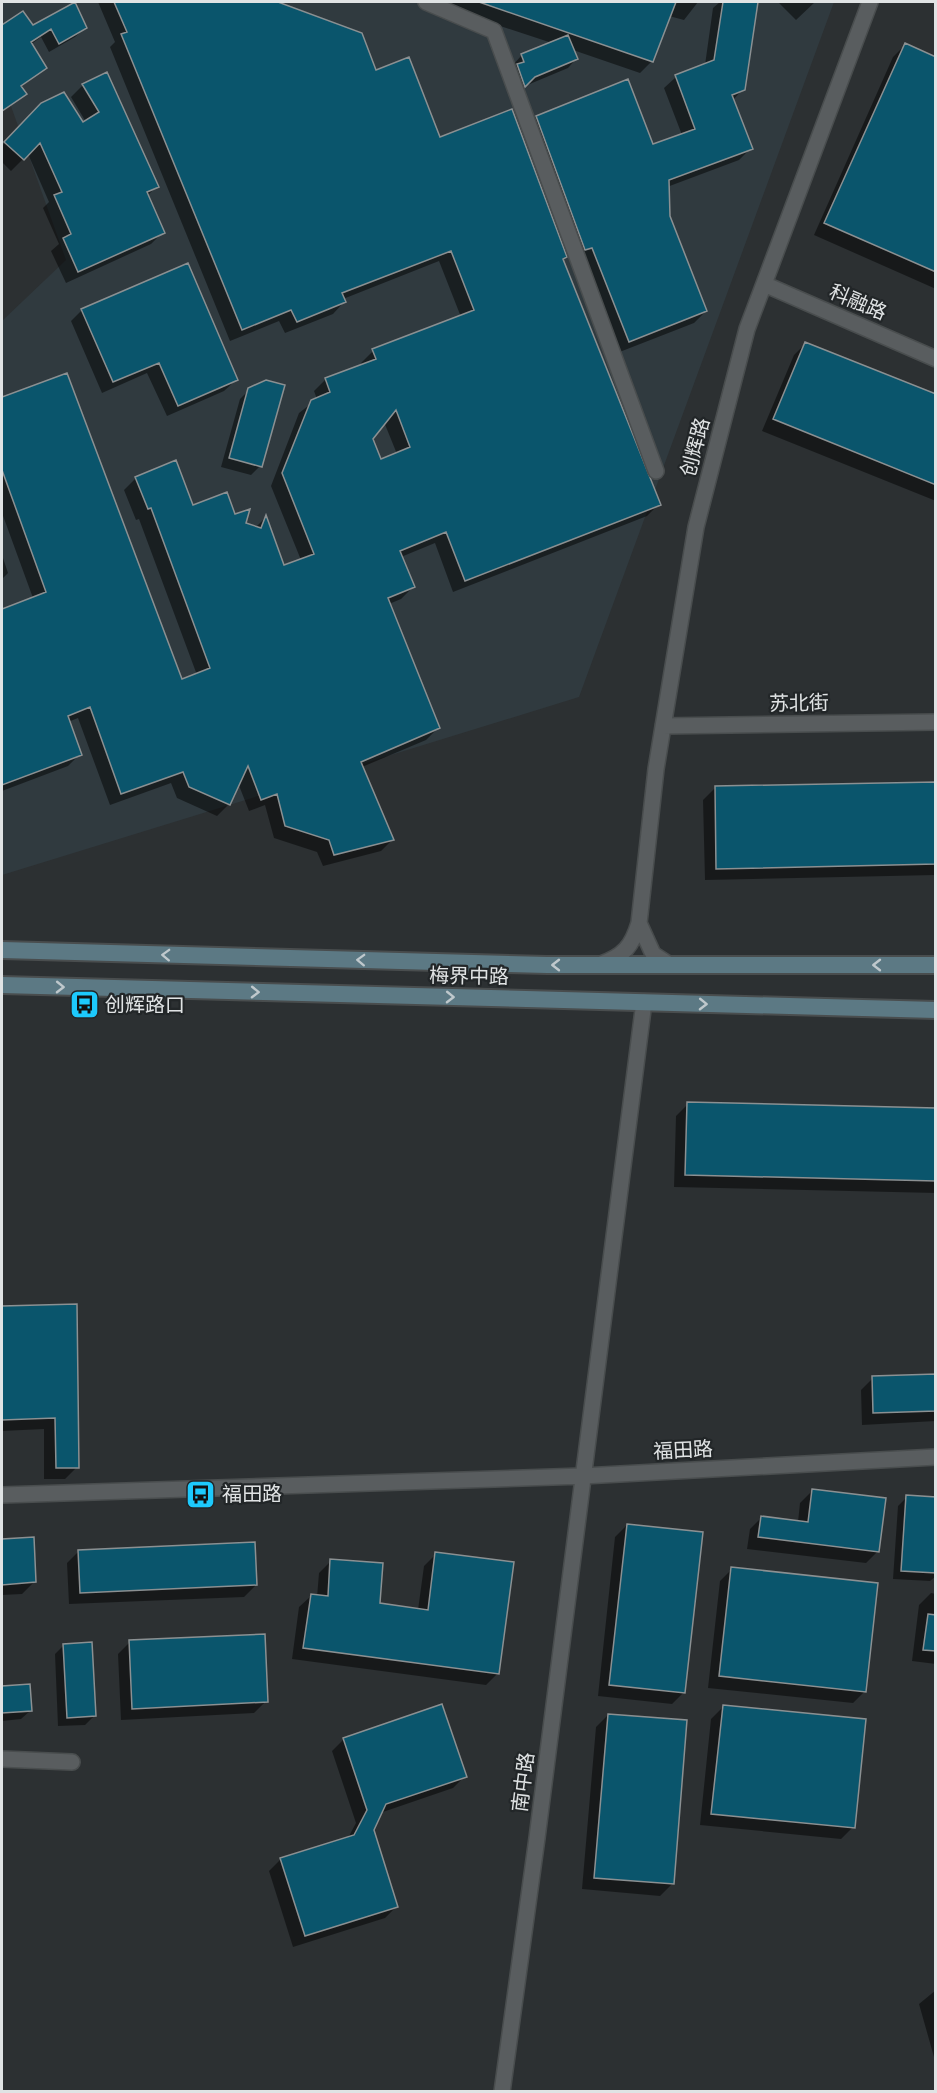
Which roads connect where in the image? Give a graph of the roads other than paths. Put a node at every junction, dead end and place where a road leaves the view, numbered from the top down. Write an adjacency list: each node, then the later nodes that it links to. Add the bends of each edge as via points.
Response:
1 (426, 2): 5 (street, via 494,31)
2 (870, 2): 3 (street, 创辉路)
3 (764, 284): 4 (street, 科融路); 7 (street, 创辉路, via 747,329 696,527)
4 (936, 358)
5 (656, 471)
6 (936, 722): 7 (street, 苏北街)
7 (663, 726): 8 (street, 创辉路)
8 (639, 923): 10 (street, 创辉路, via 628,950); 11 (street, via 653,954)
9 (2, 950): 10 (main road, 梅界中路, one-way to 9)
10 (598, 965): 11 (main road, 梅界中路)
11 (670, 965): 12 (main road, 梅界中路, one-way to 11)
12 (936, 965)
13 (2, 985): 14 (main road, 梅界中路, one-way to 14)
14 (644, 1002): 15 (main road, 梅界中路, one-way to 15); 17 (street, 南中路)
15 (936, 1010)
16 (936, 1457): 17 (street, 福田路)
17 (583, 1476): 18 (street, 福田路); 21 (street, 南中路)
18 (2, 1495)
19 (2, 1759): 20 (street)
20 (72, 1762)
21 (502, 2091)

